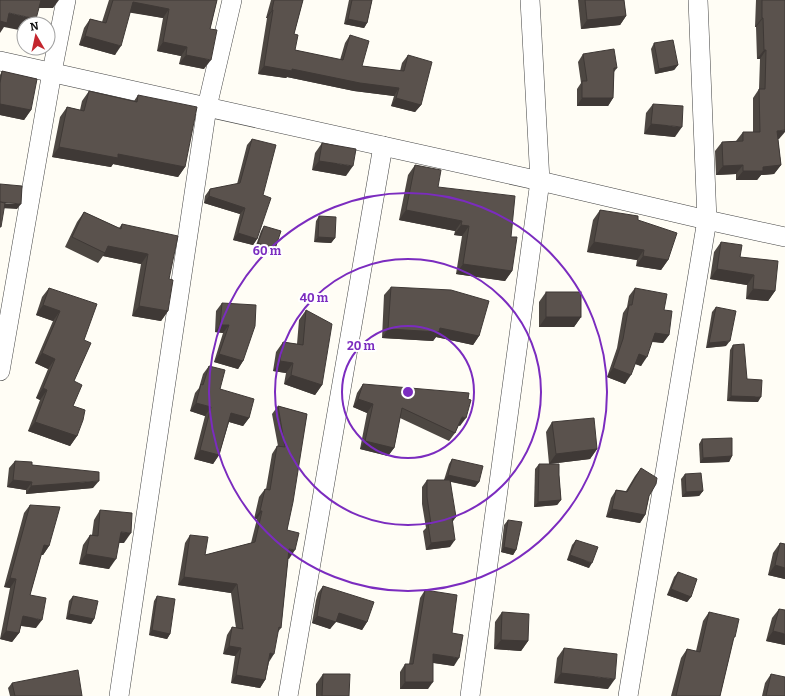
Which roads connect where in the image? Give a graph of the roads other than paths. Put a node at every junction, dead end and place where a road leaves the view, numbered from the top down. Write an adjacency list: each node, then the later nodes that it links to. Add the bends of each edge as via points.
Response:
1 (66, 0): 6 (street)
2 (232, 0): 7 (street)
3 (530, 0): 9 (street)
4 (698, 0): 10 (street)
5 (0, 60): 6 (street)
6 (52, 72): 7 (street); 12 (street)
7 (207, 107): 8 (street); 13 (street)
8 (383, 146): 9 (street); 14 (street)
9 (540, 181): 10 (street); 15 (street)
10 (707, 220): 11 (street); 16 (street)
11 (785, 237)
12 (0, 371)
13 (119, 696)
14 (288, 696)
15 (470, 696)
16 (628, 696)

